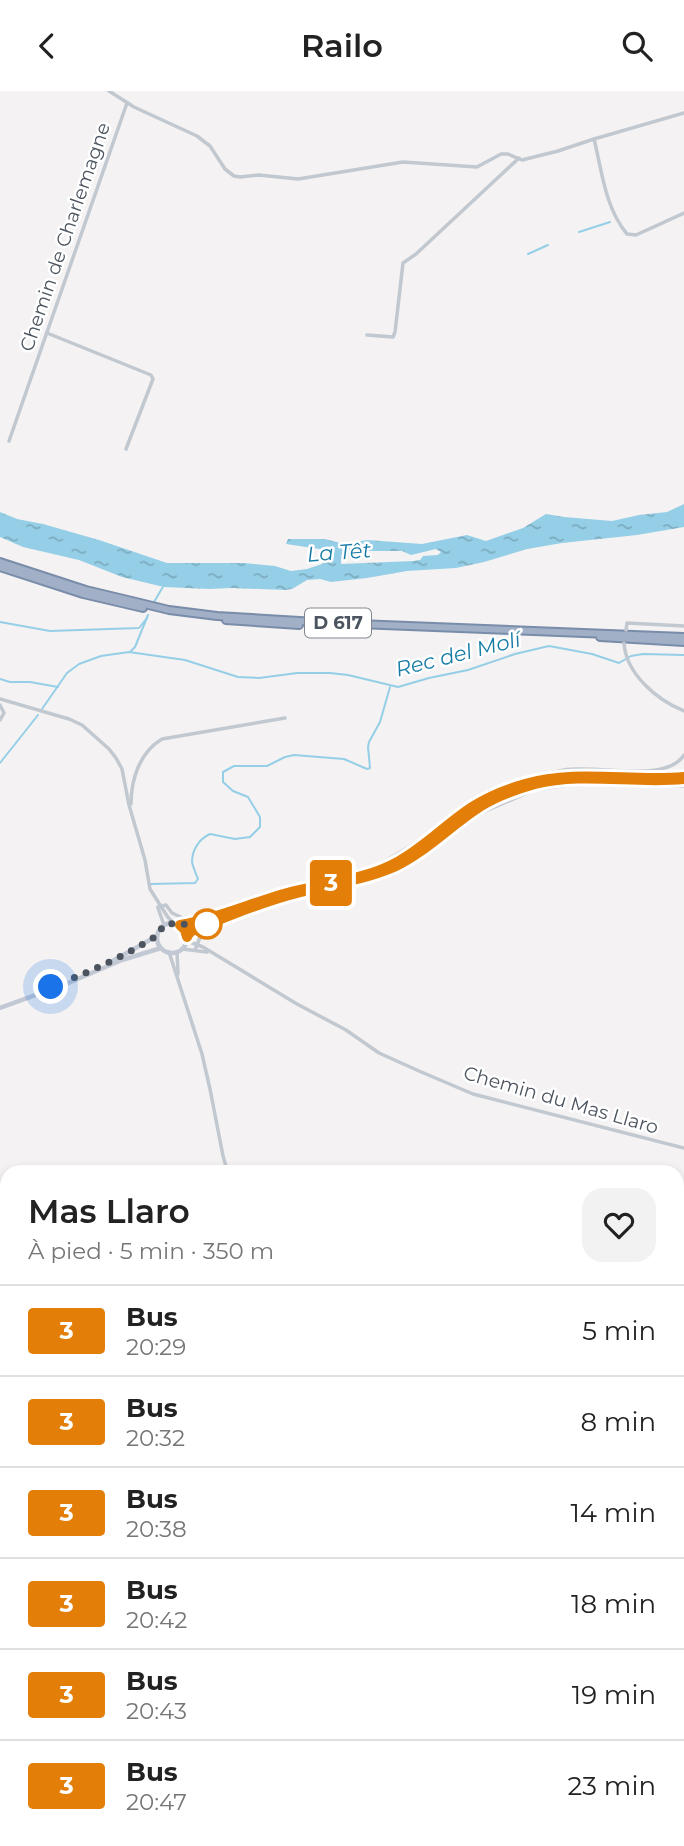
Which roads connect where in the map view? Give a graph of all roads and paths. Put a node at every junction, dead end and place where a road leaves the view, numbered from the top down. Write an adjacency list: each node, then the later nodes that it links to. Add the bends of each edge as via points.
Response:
1 (109, 91): 2 (street, Chemin de Charlemagne)
2 (127, 102): 5 (street, via 197,136 234,176 298,179 403,162 477,167 501,154); 7 (street, Chemin de Charlemagne)
3 (684, 113): 4 (street)
4 (594, 139): 5 (street); 6 (street, via 611,210 627,234 636,235)
5 (519, 158): 8 (street, via 403,263 393,337)
6 (684, 213)
7 (47, 333): 9 (street, Chemin de Charlemagne); 10 (street, via 151,375)
8 (367, 335)
9 (9, 441)
10 (127, 449)
11 (0, 564): 14 (highway, D 617, via 169,610 217,616); 15 (highway, D 617, via 100,599 216,619)
12 (684, 626): 13 (street, via 627,623)
13 (625, 631)
14 (684, 637)
15 (684, 642)
16 (625, 643): 19 (street, via 629,663 641,679 662,700)
17 (0, 699): 25 (street, via 82,725 116,758)
18 (0, 705): 21 (street, via 4,713)
19 (684, 711)
20 (285, 717): 25 (street, via 154,744 133,779)
21 (0, 720)
22 (684, 755): 26 (street, via 657,770 565,770 506,786)
23 (684, 778): 26 (main road, via 538,781 495,795); 32 (main road, via 571,779 524,787 483,804 422,850 383,872 239,911 190,932)
24 (684, 786): 34 (street, via 587,784 534,790 481,813 407,866 231,920 201,935)
25 (132, 814): 27 (street, via 150,889)
26 (461, 814): 27 (street, via 377,866 207,915 183,918 166,905); 30 (main road, via 420,848 382,869)
27 (159, 907): 28 (street); 29 (street)
28 (173, 923): 29 (main road); 30 (main road)
29 (164, 925): 31 (main road)
30 (180, 925): 32 (main road)
31 (157, 936): 33 (main road); 38 (main road, via 98,968)
32 (187, 939): 34 (street); 35 (main road)
33 (161, 948): 36 (main road); 38 (main road)
34 (196, 948): 35 (street); 39 (street, Chemin du Mas Llaro, via 212,953 379,1053 474,1094)
35 (180, 951): 36 (main road); 37 (street)
36 (169, 952): 37 (street)
37 (179, 983): 40 (street, via 211,1089)
38 (0, 1007)
39 (684, 1149)
40 (225, 1165)

